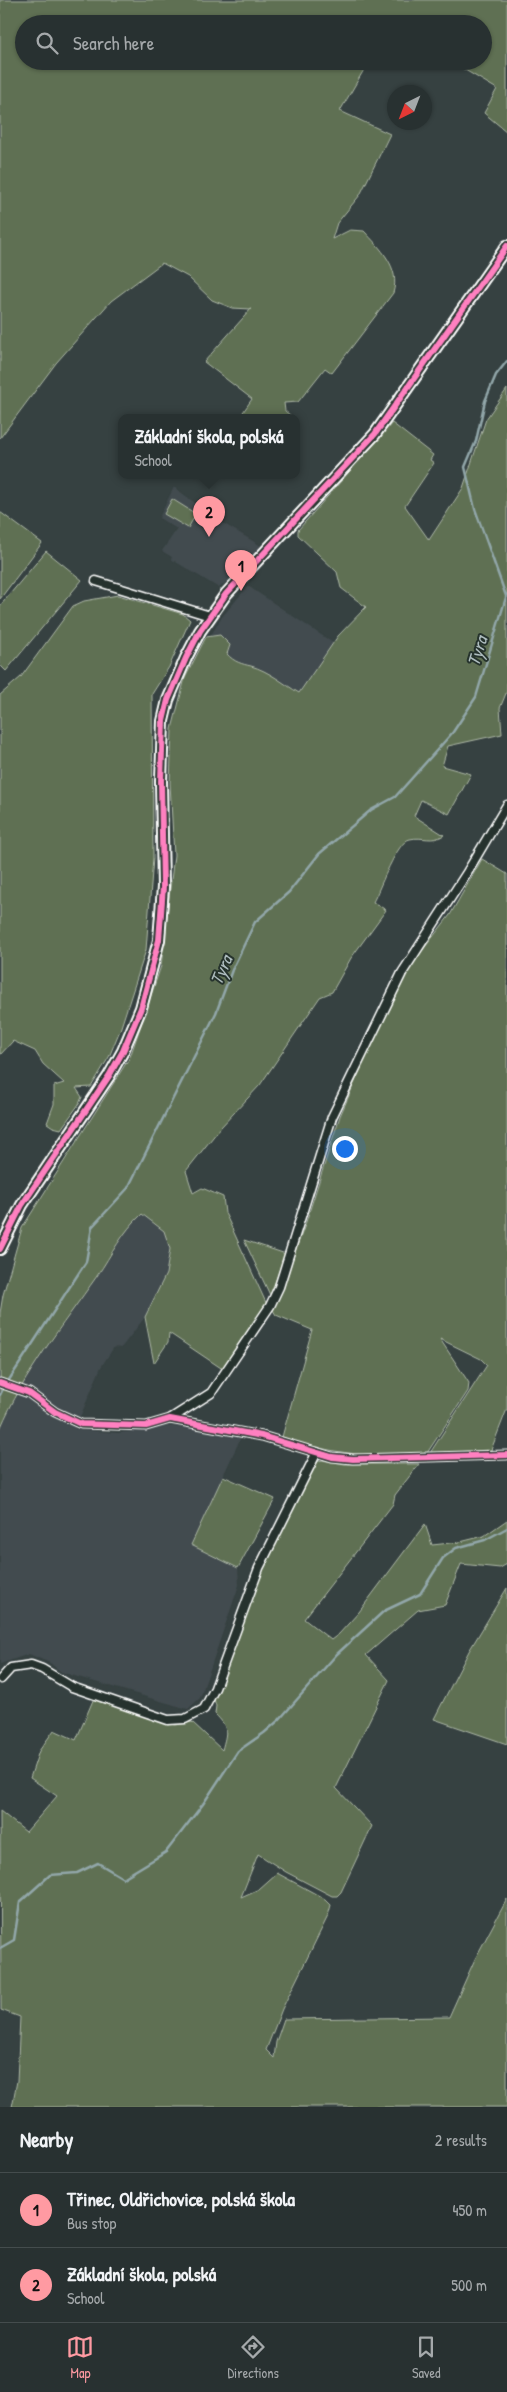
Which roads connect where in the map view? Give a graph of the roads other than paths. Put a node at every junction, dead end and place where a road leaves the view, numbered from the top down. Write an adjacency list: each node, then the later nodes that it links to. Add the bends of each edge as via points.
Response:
1 (507, 246): 3 (street, via 375,434 226,594)
2 (96, 581): 3 (street)
3 (210, 616): 5 (street, via 176,680 163,721 162,904 159,940 141,1008 109,1076 22,1205)
4 (507, 805): 7 (street, via 402,973 332,1117 279,1287 270,1306 211,1393)
5 (0, 1248)
6 (0, 1383): 7 (street, via 28,1393 81,1424 146,1426)
7 (170, 1419): 8 (street, via 262,1436)
8 (317, 1452): 9 (street, via 353,1459); 10 (street, via 259,1568 204,1709 185,1719 168,1720 72,1687 42,1668 31,1665 11,1668)
9 (507, 1455)
10 (1, 1679)

